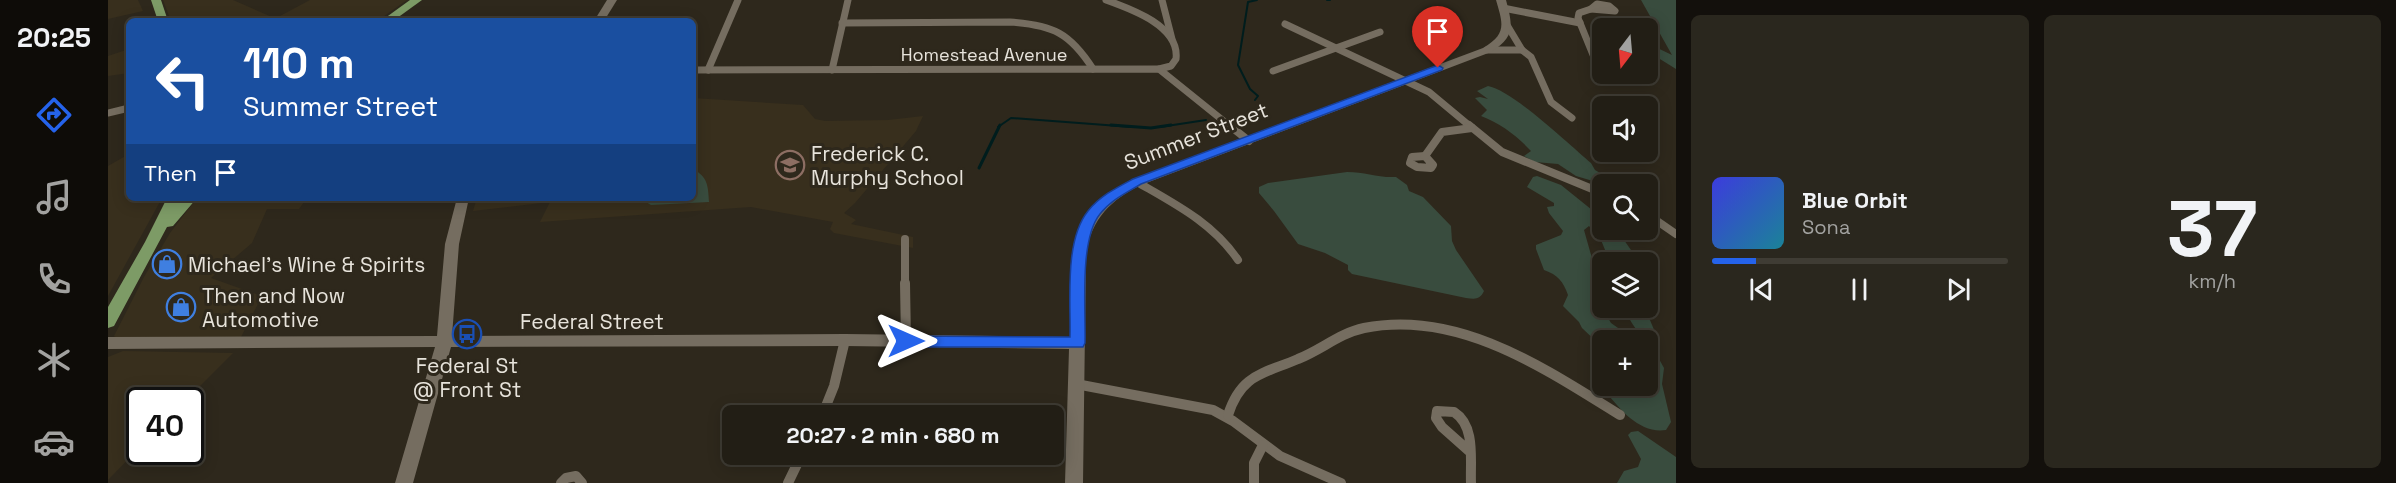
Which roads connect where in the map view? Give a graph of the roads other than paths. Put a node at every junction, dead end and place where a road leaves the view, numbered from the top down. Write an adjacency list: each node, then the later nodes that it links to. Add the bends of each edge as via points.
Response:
1 (156, 0): 12 (main road)
2 (417, 0): 13 (main road)
3 (612, 0): 14 (street)
4 (738, 0): 29 (street)
5 (848, 0): 15 (street)
6 (1106, 0): 11 (street)
7 (1162, 0): 10 (street)
8 (1502, 4): 16 (street); 18 (street)
9 (1591, 9): 16 (street, via 1579,13)
10 (1166, 15): 11 (street); 20 (street)
11 (1140, 16): 20 (street)
12 (162, 18)
13 (390, 18)
14 (601, 18)
15 (843, 23): 25 (street); 26 (street, via 1035,25 1070,38)
16 (1580, 23): 22 (street)
17 (1285, 24): 21 (street)
18 (1507, 25): 23 (street, Summer Street, via 1503,40); 24 (street)
19 (1380, 32): 21 (street)
20 (1172, 39): 27 (street, via 1176,59 1171,66)
21 (1335, 48): 30 (street); 31 (street)
22 (1592, 48)
23 (1487, 50): 24 (street); 31 (street, Summer Street)
24 (1522, 50): 34 (street, via 1531,57 1551,102)
25 (832, 69): 26 (street, Homestead Avenue); 29 (street, Homestead Avenue)
26 (1093, 69): 27 (street, Homestead Avenue)
27 (1159, 69): 36 (street)
28 (696, 70): 29 (street, Homestead Avenue)
29 (708, 70)
30 (1273, 71)
31 (1404, 81): 35 (street, via 1408,88 1454,111); 36 (street, Summer Street)
32 (126, 109): 33 (street)
33 (108, 112)
34 (1572, 118)
35 (1472, 128): 37 (street, via 1440,132); 39 (street, via 1512,157)
36 (1249, 141): 38 (street, Summer Street)
37 (1425, 156)
38 (1137, 182): 47 (street, via 1207,226); 53 (street, Summer Street, via 1101,205 1083,231)
39 (1592, 189)
40 (173, 201): 46 (main road)
41 (187, 201): 46 (main road)
42 (462, 201): 52 (street, via 448,274)
43 (1658, 222): 44 (street)
44 (1676, 234)
45 (904, 239): 50 (street)
46 (153, 242): 48 (main road)
47 (1238, 260)
48 (108, 322)
49 (845, 340): 50 (street, Federal Street); 52 (street, Federal Street); 55 (street)
50 (906, 341): 53 (street, Federal Street)
51 (108, 343): 52 (street, Federal Street)
52 (444, 343): 61 (street)
53 (1077, 343): 54 (street, Summer Street)
54 (1076, 384): 56 (street); 65 (street, Summer Street)
55 (826, 405)
56 (1228, 415): 57 (street, via 1233,397 1248,379 1318,351 1350,332 1399,324 1435,327 1500,347); 58 (street)
57 (1620, 415)
58 (1263, 445): 66 (street, via 1256,455); 67 (street)
59 (1470, 451): 68 (street)
60 (797, 465): 64 (street)
61 (404, 483)
62 (561, 483): 63 (street, via 576,476)
63 (582, 483)
64 (788, 483)
65 (1074, 483)
66 (1254, 483)
67 (1341, 483)
68 (1472, 483)

